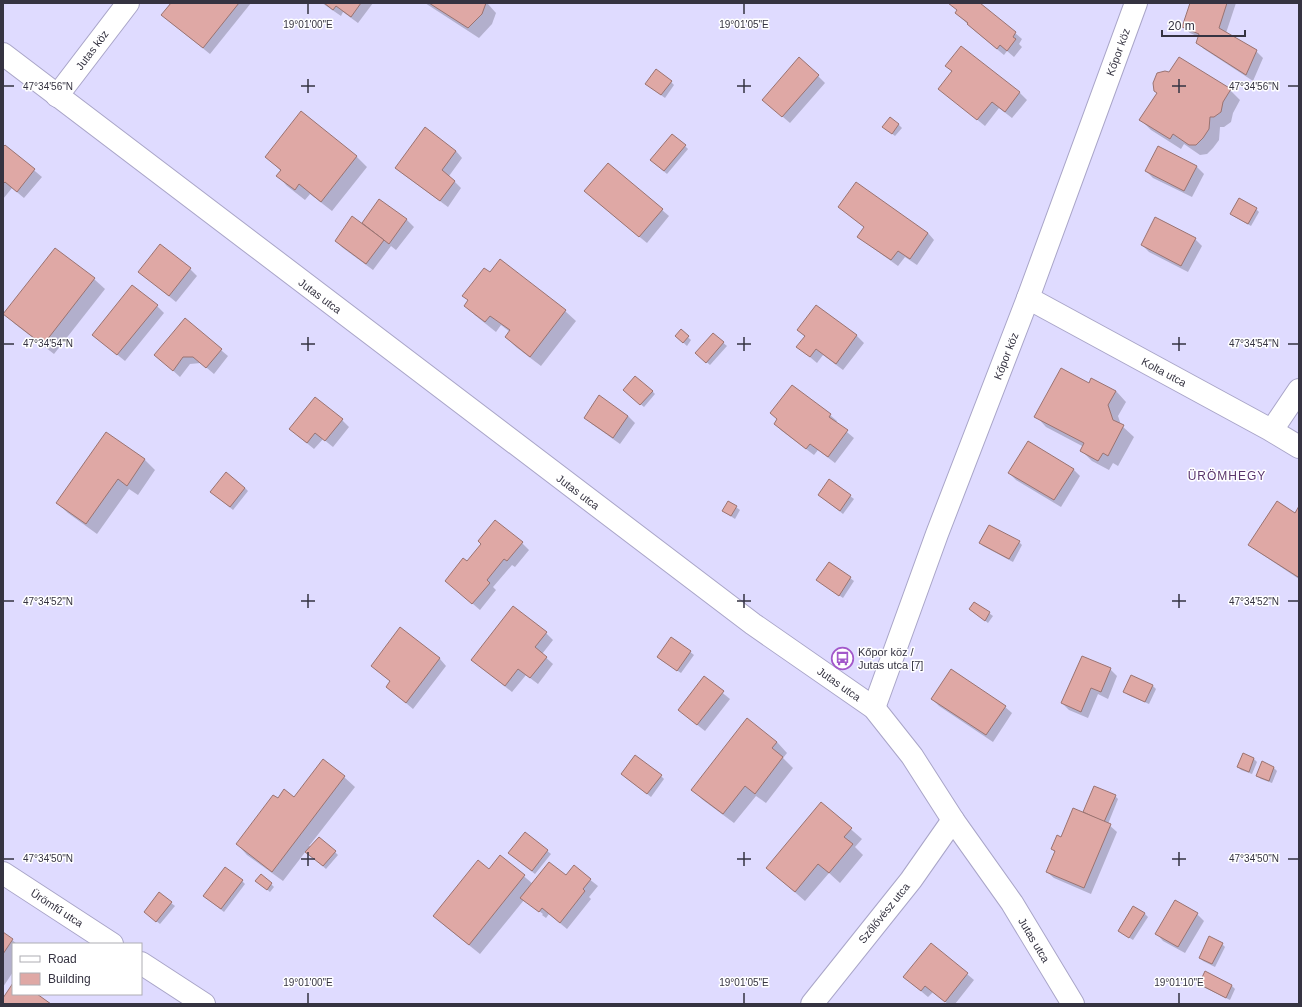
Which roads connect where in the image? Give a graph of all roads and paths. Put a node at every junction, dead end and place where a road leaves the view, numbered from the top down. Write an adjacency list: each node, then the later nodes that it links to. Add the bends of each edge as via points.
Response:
1 (128, 3): 4 (street, Jutas köz)
2 (1136, 3): 5 (street, Kőpor köz)
3 (3, 54): 4 (street, Jutas utca)
4 (57, 96): 9 (street, Jutas utca, via 753,624)
5 (1028, 298): 7 (street, Kolta utca); 9 (street, Kőpor köz, via 937,534)
6 (1299, 390): 7 (street)
7 (1272, 430): 8 (street, Kolta utca)
8 (1299, 447)
9 (874, 708): 10 (street, Jutas utca, via 912,756)
10 (953, 820): 15 (street, Szőlővész utca, via 911,880); 16 (street, Jutas utca, via 1012,903)
11 (3, 873): 12 (street, Ürömfű utca)
12 (110, 943)
13 (142, 964): 14 (street)
14 (204, 1004)
15 (812, 1004)
16 (1073, 1004)

